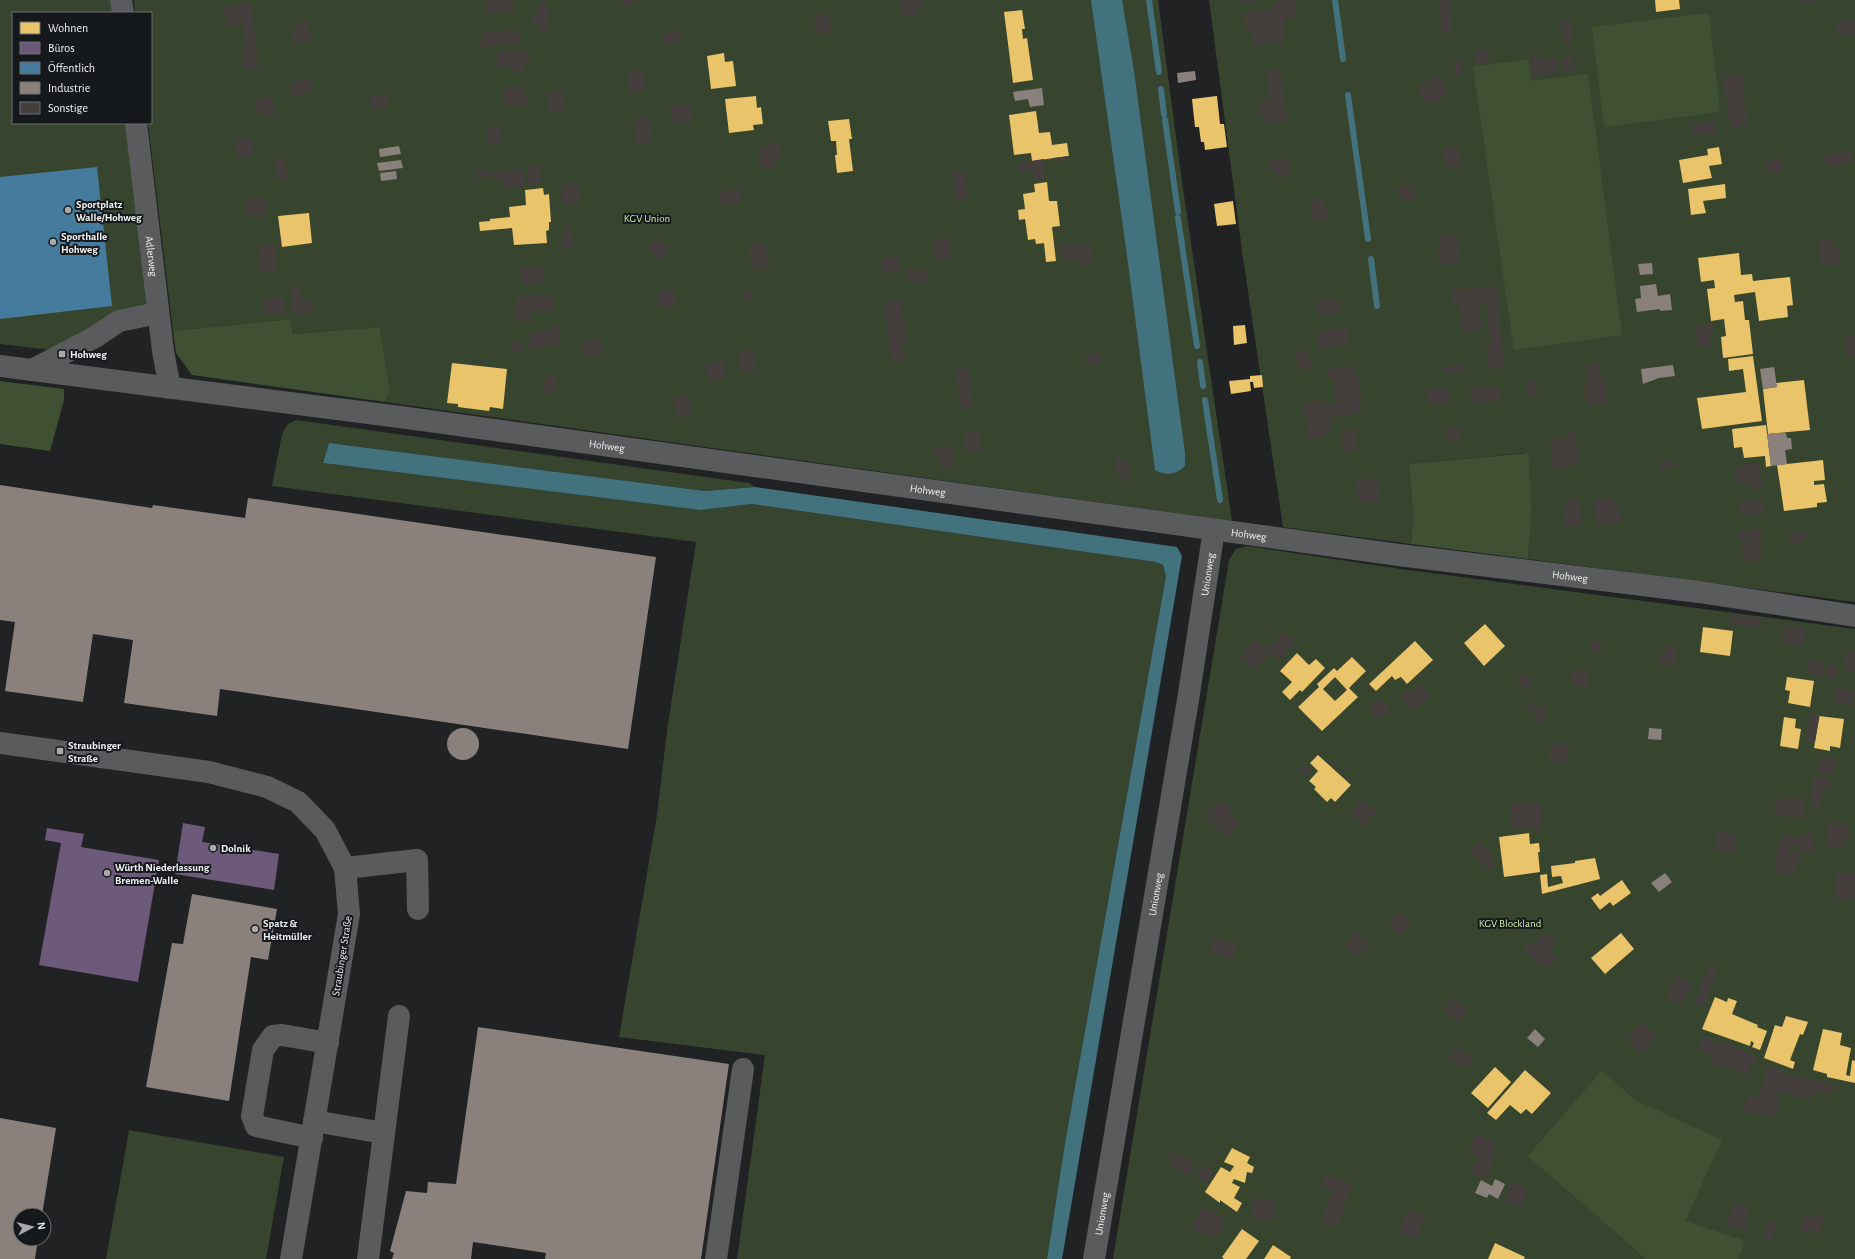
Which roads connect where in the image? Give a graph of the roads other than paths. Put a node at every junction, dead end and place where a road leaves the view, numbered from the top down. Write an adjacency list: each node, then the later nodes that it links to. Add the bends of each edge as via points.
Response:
1 (121, 0): 2 (street)
2 (122, 12)
3 (136, 124): 4 (street, Adlerweg)
4 (158, 313): 6 (street, via 119,321 95,337); 7 (street, Adlerweg)
5 (0, 366): 6 (street, Hohweg)
6 (32, 370): 7 (street, Hohweg)
7 (170, 388): 8 (street, Hohweg, via 400,417)
8 (1214, 530): 9 (street, Hohweg, via 1699,592); 21 (street, Unionweg)
9 (1855, 616)
10 (0, 743): 11 (street, Straubinger Straße, via 194,770 267,787 298,802 325,830)
11 (345, 868): 12 (street, via 417,860); 14 (street, Straubinger Straße, via 349,914)
12 (418, 909)
13 (399, 1016): 17 (street)
14 (328, 1043): 16 (street, Straubinger Straße); 16 (street, via 282,1034 272,1036 263,1050 252,1116 256,1126)
15 (743, 1069): 20 (street)
16 (313, 1129): 17 (street); 18 (street, Straubinger Straße)
17 (384, 1133): 19 (street)
18 (291, 1259)
19 (368, 1259)
20 (716, 1259)
21 (1094, 1259)

